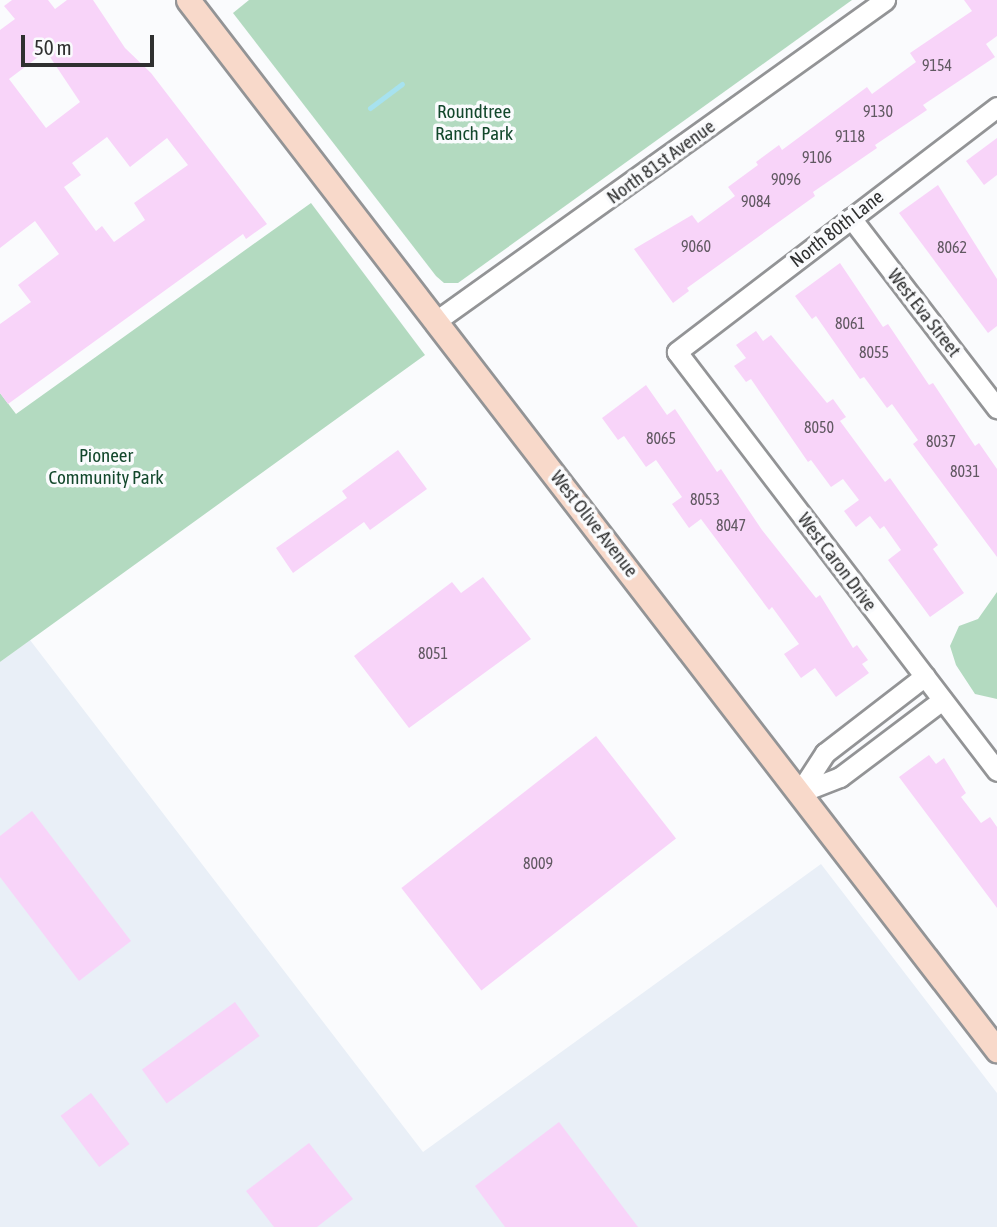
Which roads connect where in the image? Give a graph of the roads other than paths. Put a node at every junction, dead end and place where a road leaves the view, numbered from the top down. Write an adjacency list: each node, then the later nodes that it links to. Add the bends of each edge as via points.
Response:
1 (188, 0): 5 (main road, West Olive Avenue)
2 (885, 0): 5 (street, North 81st Avenue)
3 (997, 107): 4 (street, North 80th Lane)
4 (851, 218): 6 (street, North 80th Lane); 7 (street, West Eva Street)
5 (436, 321): 11 (main road, West Olive Avenue)
6 (677, 352): 8 (street, West Caron Drive)
7 (997, 408)
8 (925, 676): 9 (street, West Caron Drive); 11 (street, via 825,753)
9 (942, 699): 10 (street, West Caron Drive); 11 (street, via 840,778)
10 (997, 771)
11 (799, 793): 12 (main road, West Olive Avenue)
12 (997, 1050)

